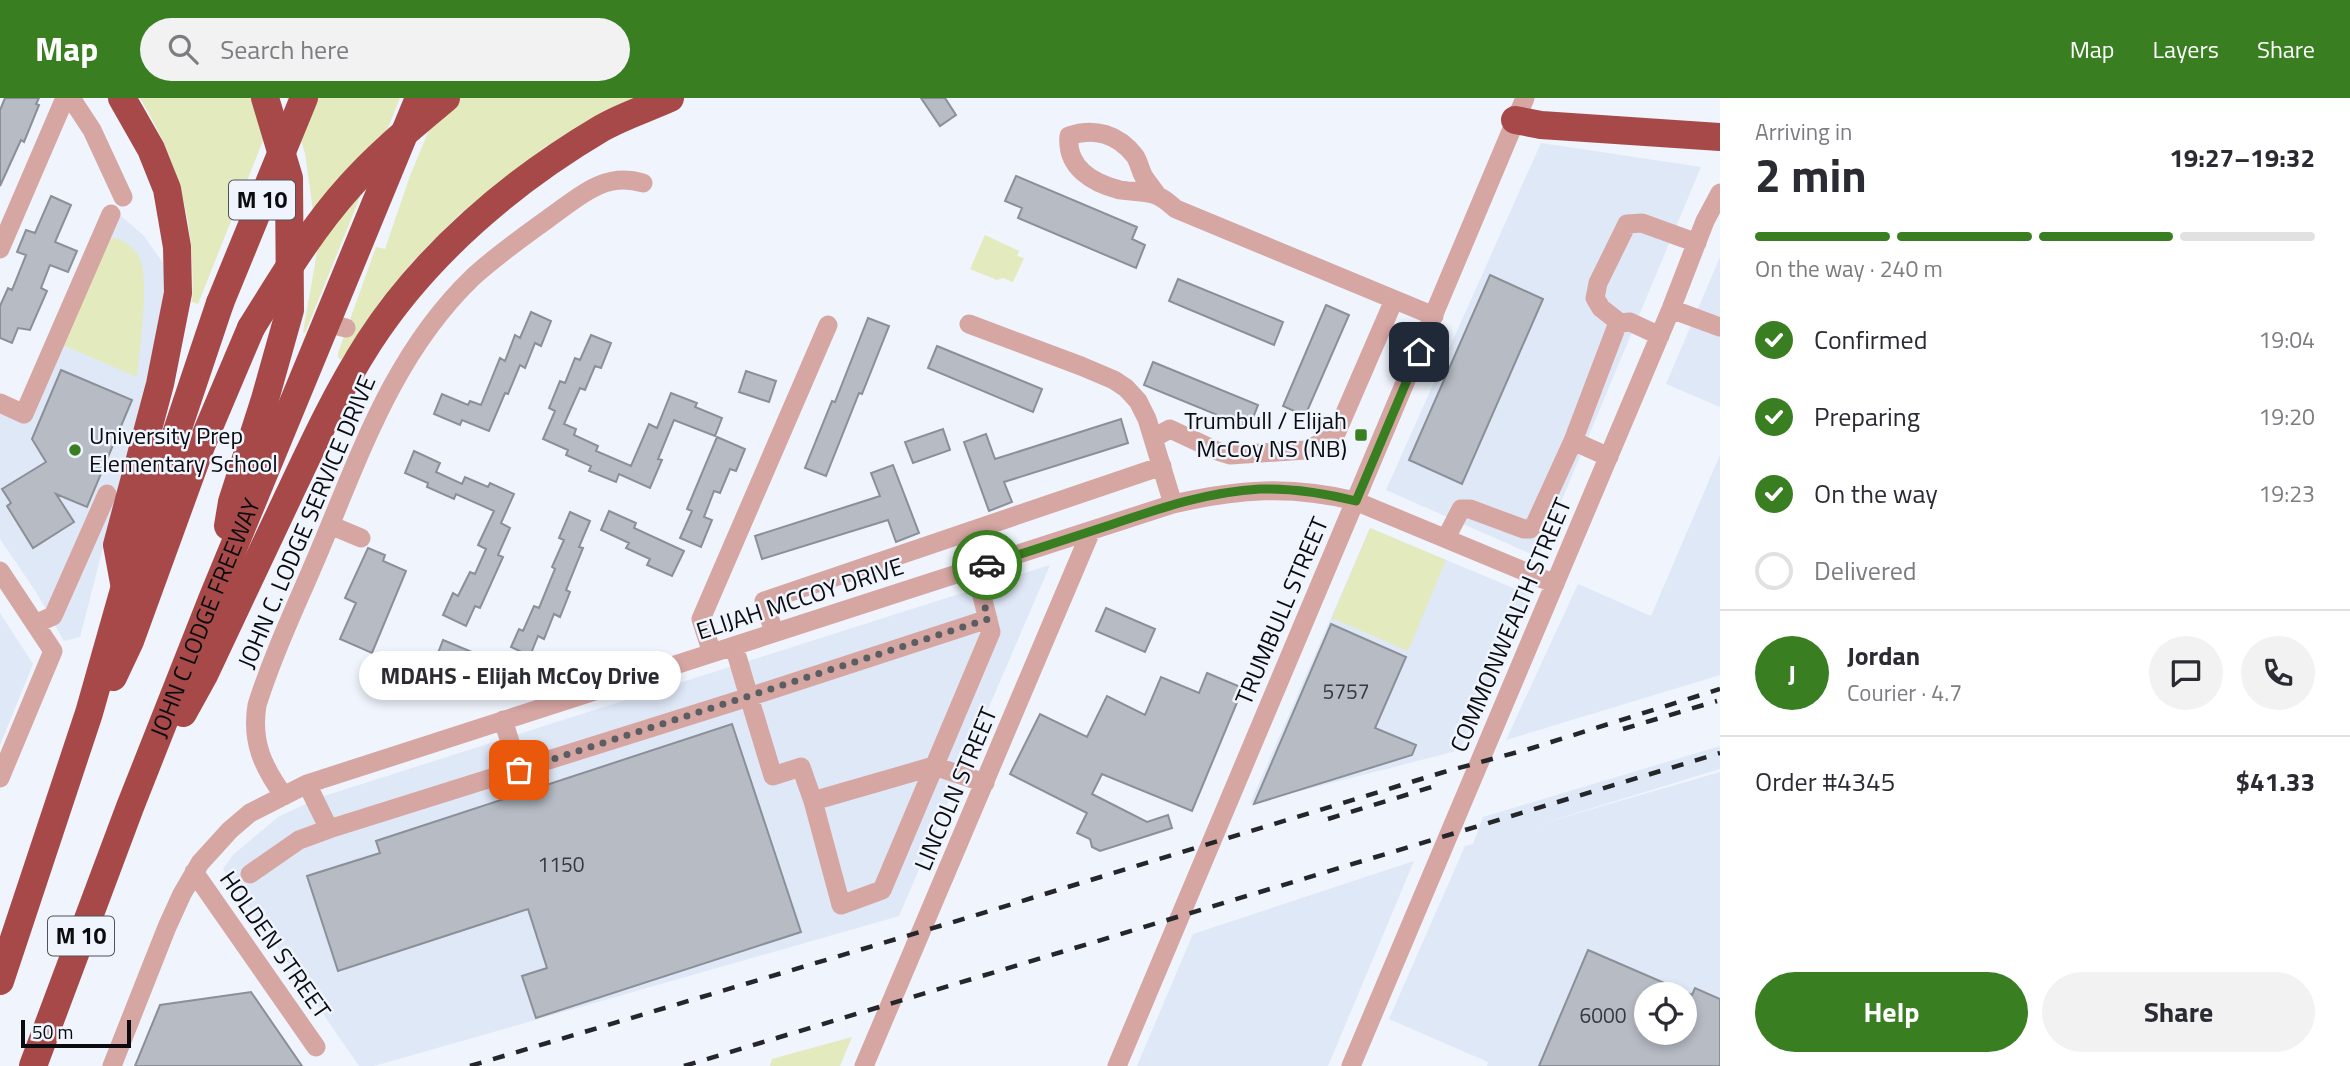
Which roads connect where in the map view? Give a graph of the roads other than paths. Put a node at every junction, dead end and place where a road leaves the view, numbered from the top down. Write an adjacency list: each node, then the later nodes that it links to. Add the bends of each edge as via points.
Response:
1 (65, 98): 17 (street)
2 (71, 98): 13 (street, via 92,130)
3 (122, 98): 42 (highway, via 151,149 166,190 177,247 178,293 160,384 117,545)
4 (265, 98): 43 (highway, via 289,178 290,310 232,502)
5 (304, 98): 42 (highway, M 10, bridge, via 220,303)
6 (419, 98): 25 (highway, JOHN C LODGE FREEWAY / M 10)
7 (446, 98): 50 (highway, bridge, via 348,188 298,254 251,328 201,446 130,641)
8 (670, 98): 25 (highway, via 604,127 534,172 449,246 402,296)
9 (1520, 109): 10 (highway, via 1541,125); 20 (street, TRUMBULL STREET)
10 (1720, 136)
11 (643, 183): 35 (street, JOHN C. LODGE SERVICE DRIVE, via 604,181 593,187 507,248 448,303 387,391)
12 (1157, 195): 18 (street, via 1176,209)
13 (123, 197)
14 (1717, 198): 16 (street, COMMONWEALTH STREET)
15 (111, 214): 27 (street, via 24,414)
16 (1697, 243): 19 (street, COMMONWEALTH STREET); 21 (street, via 1642,223 1626,224 1595,298)
17 (0, 249)
18 (1394, 300): 20 (street); 28 (street, via 1335,436 1321,445 1230,455 1170,429)
19 (1671, 309): 24 (street); 26 (street, COMMONWEALTH STREET)
20 (1434, 316): 33 (street, TRUMBULL STREET)
21 (1619, 323): 26 (street, via 1630,322); 29 (street)
22 (969, 324): 28 (street, via 1114,380 1138,401)
23 (828, 326): 48 (street, via 701,619)
24 (1720, 327)
25 (347, 337): 43 (highway, JOHN C LODGE FREEWAY / M 10); 59 (highway, via 333,401 204,675)
26 (1660, 337): 30 (street, COMMONWEALTH STREET)
27 (0, 403)
28 (1155, 437): 31 (street)
29 (1573, 441): 30 (street); 38 (street, via 1530,529 1461,509)
30 (1609, 457): 41 (street, COMMONWEALTH STREET)
31 (1162, 466): 34 (street); 46 (street, via 765,601)
32 (107, 494): 45 (street, via 53,616)
33 (1356, 501): 34 (street, ELIJAH MCCOY DRIVE, via 1314,492 1262,489); 38 (street, ELIJAH MCCOY DRIVE); 68 (street, TRUMBULL STREET)
34 (1174, 504): 36 (street, ELIJAH MCCOY DRIVE)
35 (330, 525): 37 (street); 57 (street, JOHN C. LODGE SERVICE DRIVE, via 257,705 254,730 258,751)
36 (1091, 531): 39 (street, ELIJAH MCCOY DRIVE); 55 (street, LINCOLN STREET)
37 (361, 538)
38 (1446, 538): 41 (street, ELIJAH MCCOY DRIVE)
39 (975, 568): 44 (street); 46 (street, ELIJAH MCCOY DRIVE)
40 (0, 571): 45 (street)
41 (1555, 584): 69 (street, COMMONWEALTH STREET)
42 (125, 586): 50 (highway, M 10)
43 (213, 597): 59 (highway, JOHN C LODGE FREEWAY / M 10)
44 (988, 619): 49 (street); 52 (street, via 991,632)
45 (35, 624): 54 (street, via 53,651)
46 (774, 632): 47 (street, ELIJAH MCCOY DRIVE)
47 (734, 646): 48 (street, ELIJAH MCCOY DRIVE); 49 (street)
48 (712, 653): 51 (street, ELIJAH MCCOY DRIVE)
49 (749, 697): 53 (street); 58 (street, via 773,776 801,767)
50 (89, 713): 63 (highway, M 10)
51 (503, 720): 53 (street); 56 (street, ELIJAH MCCOY DRIVE)
52 (934, 766): 55 (street); 58 (street); 58 (street, via 882,890 841,905)
53 (519, 770): 60 (street)
54 (0, 778)
55 (985, 783): 67 (street, LINCOLN STREET)
56 (307, 784): 57 (street, ELIJAH MCCOY DRIVE); 60 (street)
57 (284, 796): 61 (street, via 242,820)
58 (813, 801)
59 (130, 807): 65 (highway, JOHN C LODGE FREEWAY / M 10)
60 (329, 829): 62 (street, via 299,840)
61 (194, 872): 64 (street, HOLDEN STREET); 66 (street)
62 (250, 874)
63 (0, 981)
64 (316, 1046)
65 (33, 1066)
66 (112, 1066)
67 (864, 1066)
68 (1116, 1066)
69 (1351, 1066)

